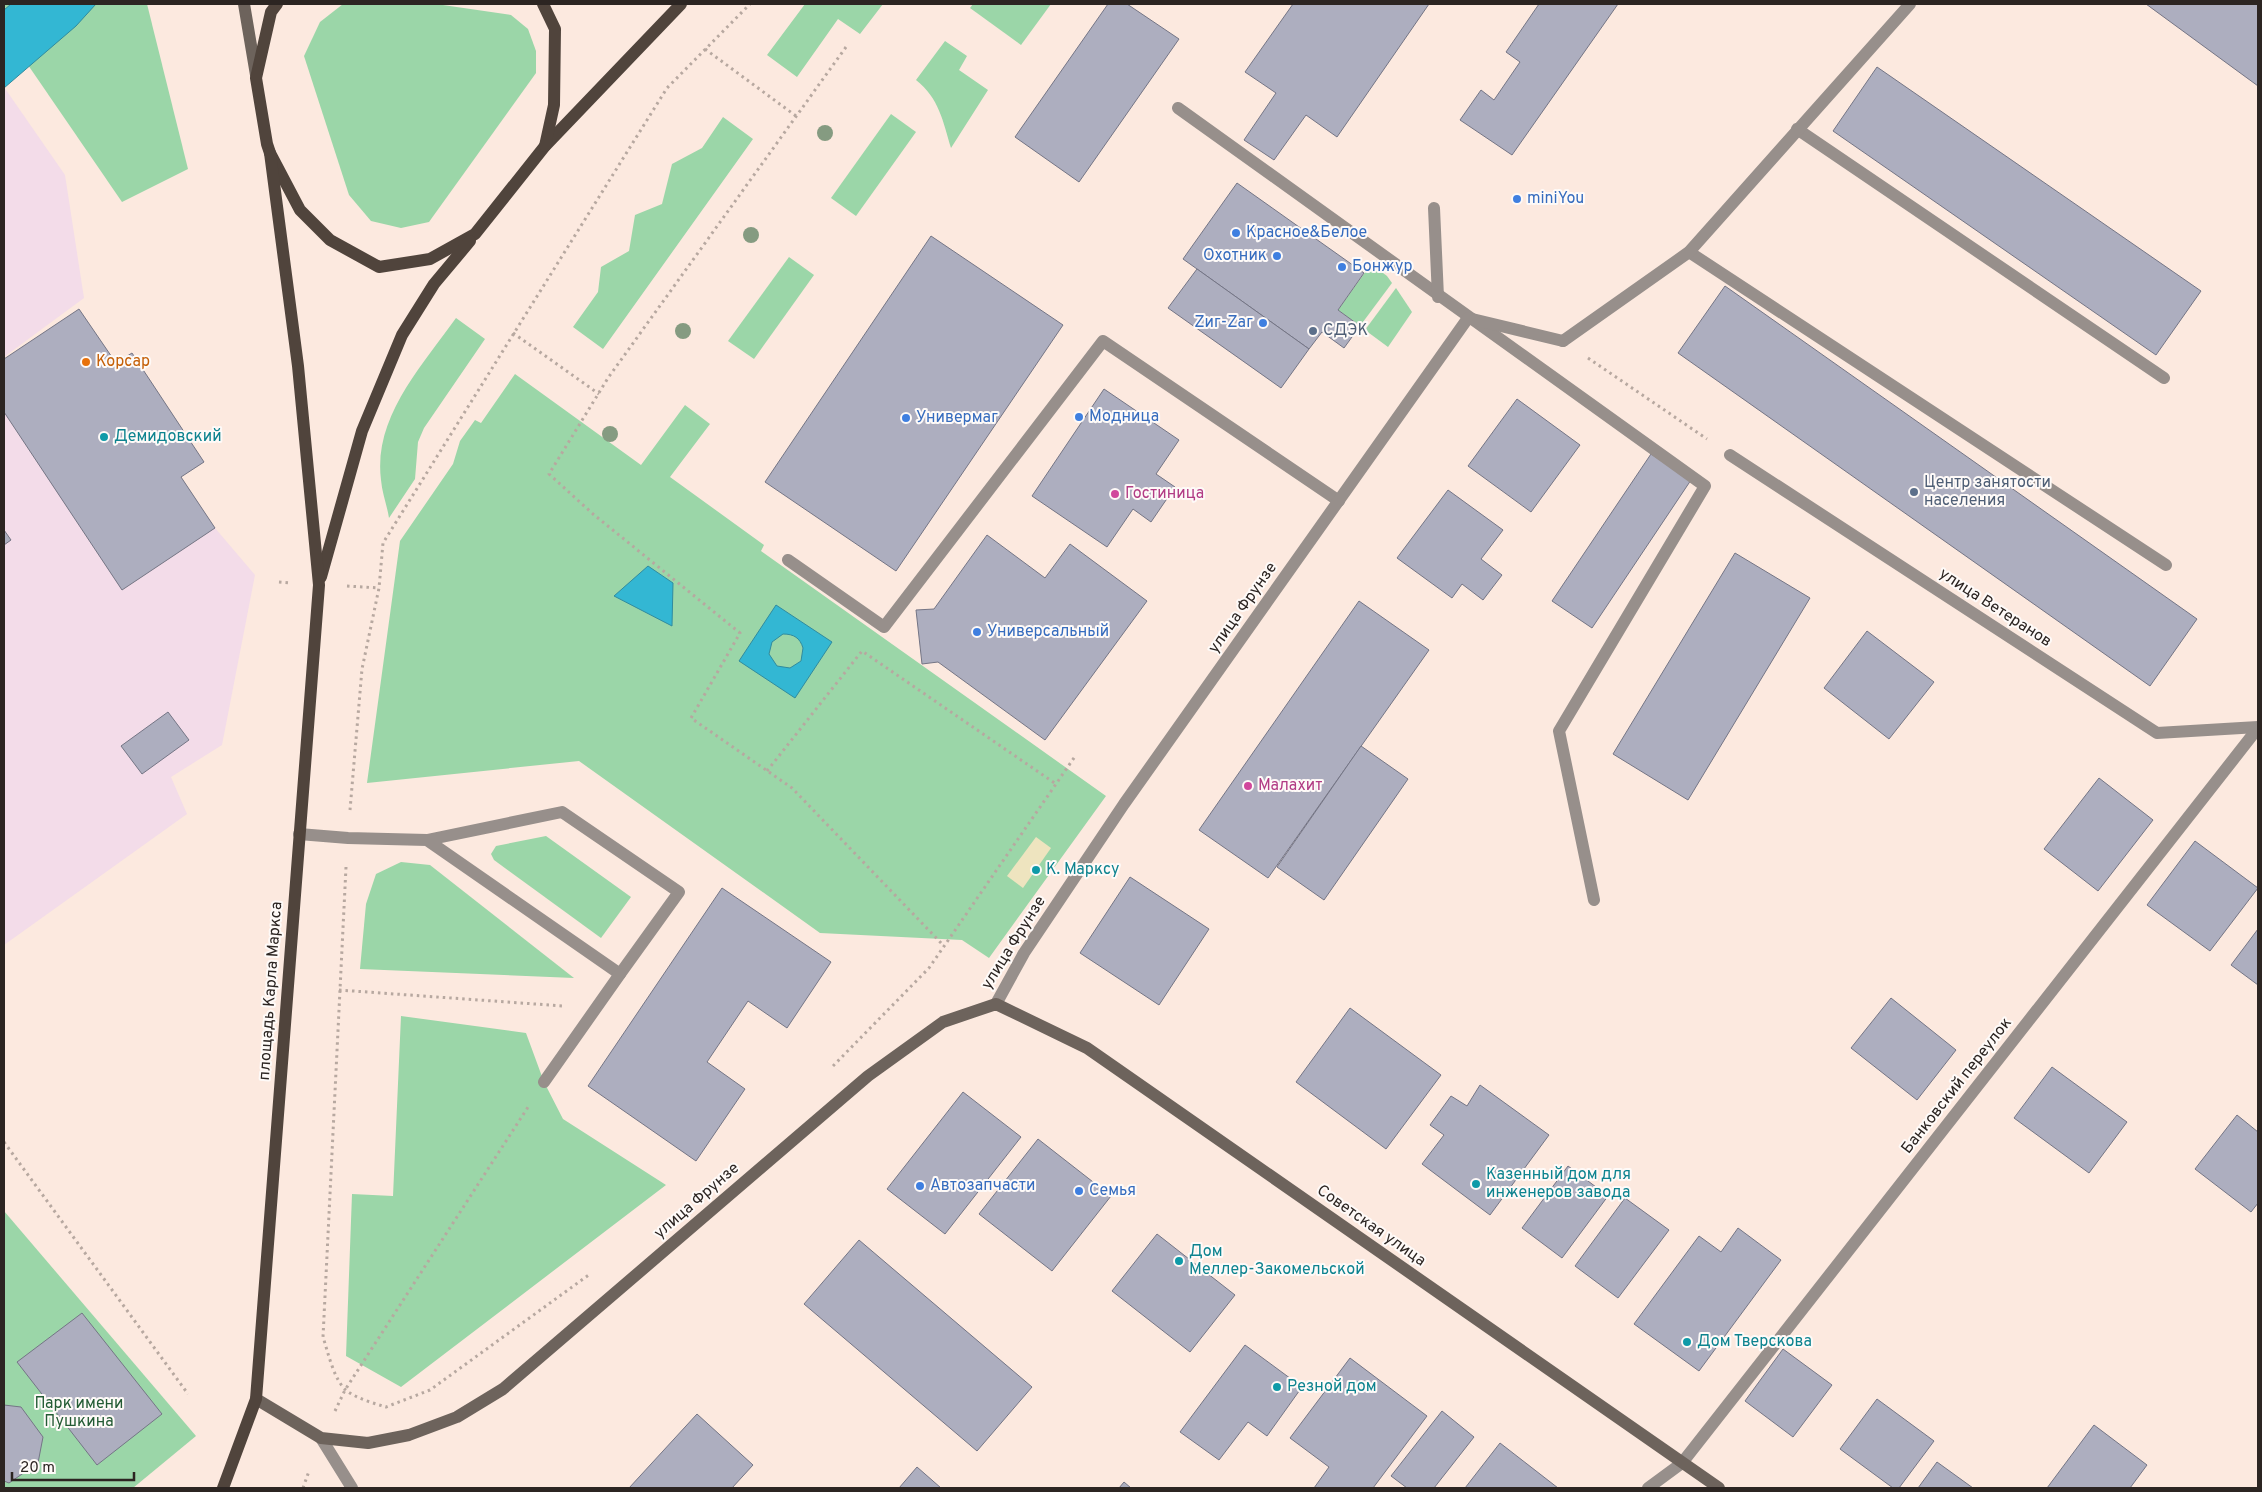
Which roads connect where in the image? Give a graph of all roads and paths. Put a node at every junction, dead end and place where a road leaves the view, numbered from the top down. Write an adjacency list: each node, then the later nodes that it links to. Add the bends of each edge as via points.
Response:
1 (244, 4): 8 (street)
2 (277, 4): 8 (main road, via 271,12)
3 (543, 4): 12 (main road, via 556,29 554,105)
4 (681, 4): 12 (main road)
5 (1910, 4): 11 (street)
6 (846, 47): 10 (path)
7 (705, 49): 10 (path)
8 (256, 78): 13 (main road)
9 (1178, 108): 17 (street)
10 (796, 116): 22 (path)
11 (1797, 129): 16 (street); 21 (street)
12 (546, 146): 15 (main road)
13 (270, 153): 15 (main road, via 300,210 330,240 379,267 430,259); 27 (main road, via 298,366)
14 (1434, 208): 17 (street)
15 (475, 234): 27 (main road, via 434,284 402,335 362,431)
16 (1689, 252): 20 (street); 26 (street)
17 (1438, 297): 18 (street)
18 (1468, 318): 20 (street); 24 (street, улица Фрунзе); 34 (street, via 1705,486 1559,731)
19 (513, 333): 22 (path)
20 (1563, 341): 23 (path)
21 (2164, 378)
22 (599, 394): 30 (path, via 549,474 593,514 740,633 691,718)
23 (1730, 455): 28 (street, улица Ветеранов, via 2157,733)
24 (1339, 501): 25 (street, via 1103,341 884,627); 38 (street, улица Фрунзе, via 1124,804 1024,954)
25 (788, 560)
26 (2166, 565)
27 (318, 585): 32 (main road, площадь Карла Маркса)
28 (2258, 728): 47 (street, Банковский переулок)
29 (1076, 755): 31 (path)
30 (767, 771): 31 (path, via 862,651); 35 (path, via 792,788)
31 (1056, 784): 35 (path)
32 (300, 834): 33 (street); 45 (main road, площадь Карла Маркса)
33 (426, 840): 36 (street); 36 (street, via 562,812 679,892)
34 (1594, 900)
35 (944, 946): 40 (path, via 928,968)
36 (620, 974): 39 (street)
37 (339, 990): 39 (path)
38 (996, 1004): 46 (street, улица Фрунзе, via 943,1022 868,1076 503,1389 457,1417 409,1435 368,1443); 47 (street, Советская улица, via 1087,1048)
39 (596, 1008): 41 (street)
40 (832, 1067)
41 (544, 1082): 43 (path)
42 (4, 1142): 44 (path)
43 (345, 1390)
44 (188, 1394)
45 (256, 1399): 46 (street, улица Фрунзе); 48 (main road, площадь Карла Маркса)
46 (321, 1438): 49 (street)
47 (1682, 1463): 50 (street, Банковский переулок); 51 (street, Советская улица)
48 (223, 1488)
49 (352, 1488)
50 (1648, 1488)
51 (1719, 1488)

